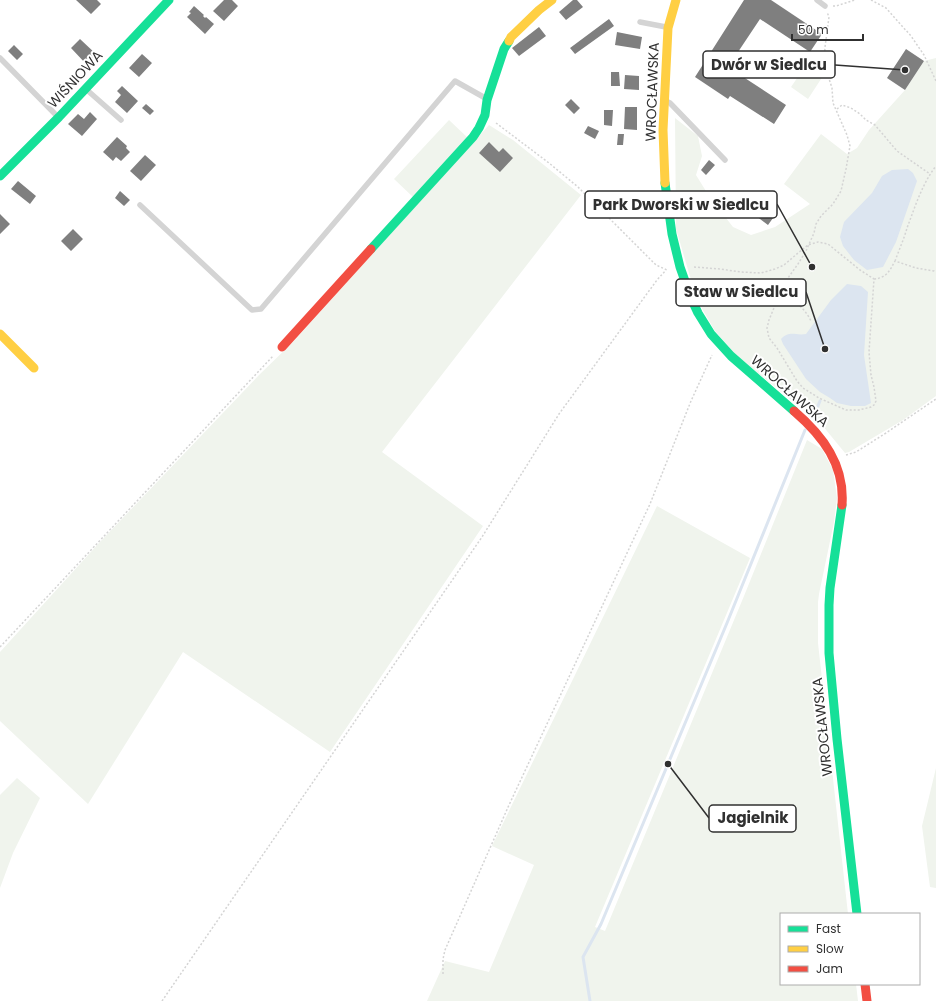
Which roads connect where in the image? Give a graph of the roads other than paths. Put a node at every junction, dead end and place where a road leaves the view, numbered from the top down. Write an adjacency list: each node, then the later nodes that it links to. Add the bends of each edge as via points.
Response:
1 (169, 0): 9 (street, WIŚNIOWA)
2 (552, 0): 10 (street, via 510,37)
3 (676, 0): 7 (street, WROCŁAWSKA)
4 (817, 0): 5 (lane)
5 (825, 6)
6 (640, 22): 7 (lane)
7 (668, 28): 11 (street, WROCŁAWSKA)
8 (0, 58): 12 (lane)
9 (86, 88): 12 (street, WIŚNIOWA); 13 (lane)
10 (487, 100): 16 (lane, via 455,81 261,309 252,310); 18 (street, via 485,115 473,137)
11 (664, 100): 14 (lane, via 670,103); 20 (street, WROCŁAWSKA, via 665,187 669,218 680,267 698,313 718,343 809,424 825,443 840,476 842,498 830,588 829,653)
12 (58, 117): 15 (street, WIŚNIOWA)
13 (121, 120)
14 (725, 160)
15 (0, 176)
16 (140, 205)
17 (0, 334): 19 (street)
18 (282, 347)
19 (34, 368)
20 (857, 913)
21 (865, 985): 22 (street)
22 (867, 1001)

